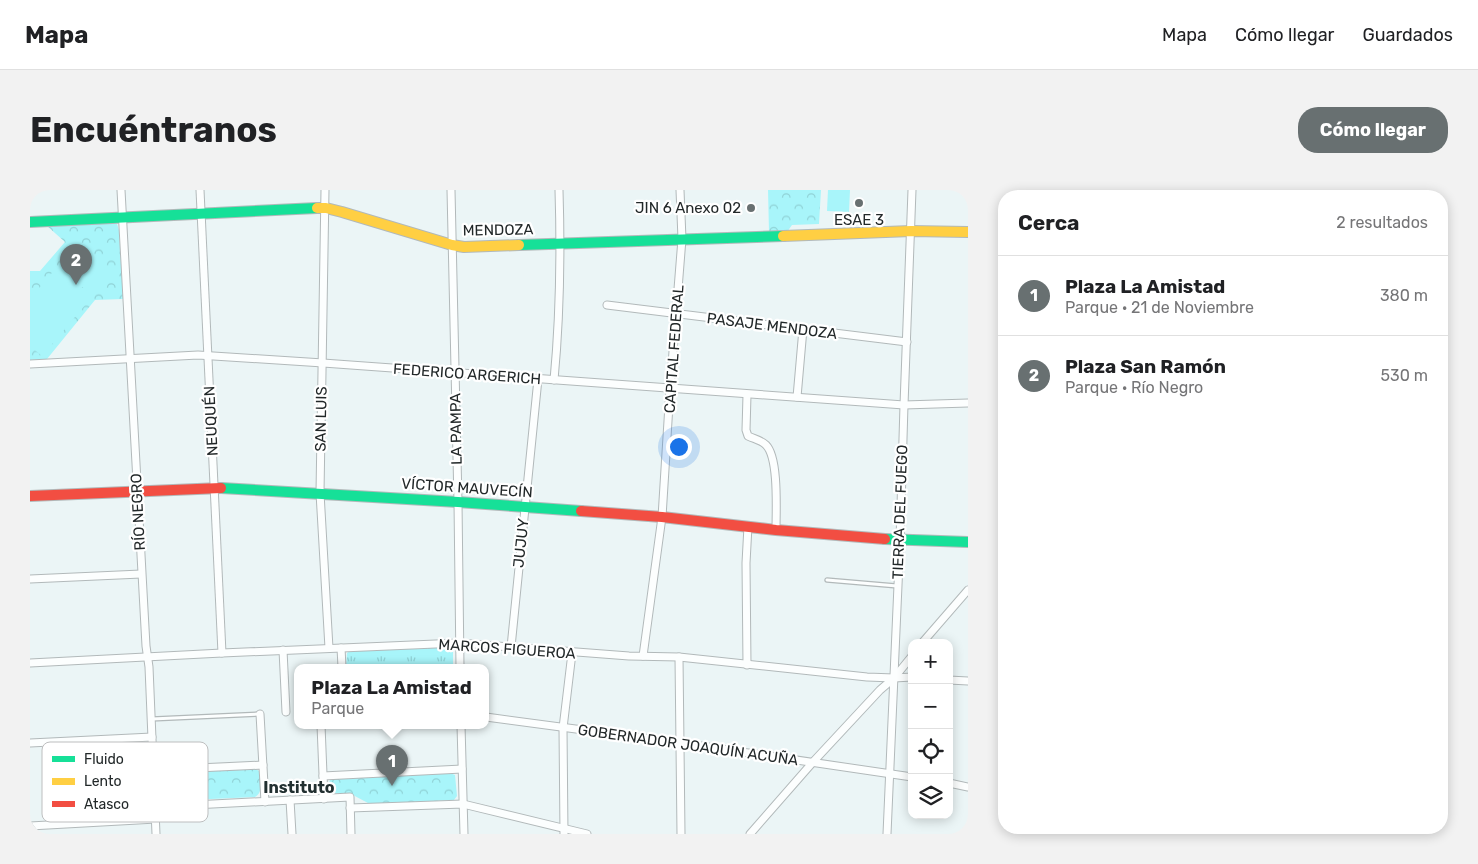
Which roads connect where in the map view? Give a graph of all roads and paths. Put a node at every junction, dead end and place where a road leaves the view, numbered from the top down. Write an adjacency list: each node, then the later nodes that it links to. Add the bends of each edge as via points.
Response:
1 (121, 190): 10 (street, RÍO NEGRO)
2 (200, 190): 9 (street, NEUQUÉN)
3 (325, 190): 8 (street, SAN LUIS)
4 (451, 190): 16 (street, LA PAMPA)
5 (559, 190): 15 (street)
6 (680, 190): 14 (street, CAPITAL FEDERAL)
7 (912, 190): 12 (street, TIERRA DEL FUEGO)
8 (326, 208): 9 (street, MENDOZA); 16 (street, MENDOZA); 23 (street, SAN LUIS)
9 (202, 214): 10 (street, MENDOZA); 21 (street, NEUQUÉN)
10 (123, 217): 11 (street, MENDOZA); 22 (street, RÍO NEGRO)
11 (30, 222)
12 (911, 231): 13 (street, MENDOZA); 14 (street, MENDOZA); 20 (street, TIERRA DEL FUEGO)
13 (968, 232)
14 (682, 239): 15 (street, MENDOZA); 18 (street, CAPITAL FEDERAL)
15 (561, 244): 16 (street, MENDOZA); 27 (street)
16 (452, 245): 25 (street, LA PAMPA)
17 (607, 305): 18 (street, PASAJE MENDOZA)
18 (677, 314): 19 (street, PASAJE MENDOZA); 28 (street, CAPITAL FEDERAL)
19 (803, 330): 20 (street, PASAJE MENDOZA); 30 (street)
20 (907, 342): 32 (street, TIERRA DEL FUEGO)
21 (208, 356): 22 (street, FEDERICO ARGERICH); 23 (street, FEDERICO ARGERICH); 33 (street, NEUQUÉN)
22 (130, 359): 24 (street, FEDERICO ARGERICH); 34 (street, RÍO NEGRO)
23 (322, 363): 25 (street, FEDERICO ARGERICH); 35 (street, SAN LUIS)
24 (30, 364)
25 (455, 373): 26 (street, FEDERICO ARGERICH); 37 (street, LA PAMPA)
26 (538, 379): 27 (street, FEDERICO ARGERICH); 38 (street, JUJUY)
27 (554, 380): 28 (street, FEDERICO ARGERICH)
28 (670, 389): 29 (street, FEDERICO ARGERICH); 39 (street, CAPITAL FEDERAL)
29 (747, 395): 30 (street, FEDERICO ARGERICH); 41 (street, via 748,436 767,446 776,477)
30 (797, 397): 32 (street, FEDERICO ARGERICH)
31 (968, 403): 32 (street, FEDERICO ARGERICH)
32 (904, 405): 42 (street, TIERRA DEL FUEGO)
33 (215, 488): 34 (street, VÍCTOR MAUVECÍN); 35 (street, VÍCTOR MAUVECÍN); 55 (street, NEUQUÉN)
34 (136, 491): 36 (street, VÍCTOR MAUVECÍN); 44 (street, RÍO NEGRO)
35 (320, 493): 37 (street, VÍCTOR MAUVECÍN); 52 (street, SAN LUIS)
36 (30, 496)
37 (458, 502): 38 (street, VÍCTOR MAUVECÍN); 50 (street, LA PAMPA)
38 (525, 507): 39 (street, VÍCTOR MAUVECÍN); 51 (street, JUJUY)
39 (662, 518): 40 (street, VÍCTOR MAUVECÍN); 57 (street, CAPITAL FEDERAL)
40 (748, 526): 41 (street, VÍCTOR MAUVECÍN); 64 (street)
41 (776, 530): 42 (street, VÍCTOR MAUVECÍN)
42 (900, 540): 43 (street, VÍCTOR MAUVECÍN); 47 (street, TIERRA DEL FUEGO)
43 (968, 542)
44 (141, 574): 45 (street); 58 (street, RÍO NEGRO)
45 (30, 579)
46 (827, 580): 47 (lane)
47 (898, 586): 66 (street, TIERRA DEL FUEGO)
48 (968, 590): 49 (street)
49 (925, 639)
50 (459, 643): 51 (street, MARCOS FIGUEROA); 53 (street, MARCOS FIGUEROA); 63 (street, LA PAMPA)
51 (510, 647): 56 (street, MARCOS FIGUEROA)
52 (329, 648): 53 (street, MARCOS FIGUEROA); 54 (street, MARCOS FIGUEROA)
53 (341, 648): 62 (street)
54 (283, 650): 55 (street, MARCOS FIGUEROA); 69 (street)
55 (222, 653): 58 (street, MARCOS FIGUEROA)
56 (572, 653): 57 (street, MARCOS FIGUEROA); 73 (street)
57 (643, 656): 59 (street, MARCOS FIGUEROA)
58 (148, 657): 61 (street, MARCOS FIGUEROA); 72 (street, RÍO NEGRO)
59 (680, 657): 64 (street, MARCOS FIGUEROA); 79 (street)
60 (908, 661): 66 (street)
61 (30, 663)
62 (342, 664)
63 (460, 664)
64 (747, 665): 66 (street, MARCOS FIGUEROA)
65 (908, 677): 66 (street, MARCOS FIGUEROA)
66 (894, 678): 80 (street); 84 (street, TIERRA DEL FUEGO)
67 (953, 680): 68 (street)
68 (968, 682)
69 (286, 712)
70 (260, 714): 72 (lane); 81 (street)
71 (489, 717): 73 (street, GOBERNADOR JOAQUÍN ACUÑA)
72 (152, 719): 76 (street, RÍO NEGRO)
73 (563, 728): 79 (street, GOBERNADOR JOAQUÍN ACUÑA); 97 (street)
74 (321, 729): 85 (street)
75 (461, 729): 83 (street)
76 (152, 737): 77 (street); 78 (street, RÍO NEGRO)
77 (50, 742)
78 (152, 742)
79 (680, 743): 80 (street, GOBERNADOR JOAQUÍN ACUÑA); 102 (street)
80 (813, 762): 84 (street, GOBERNADOR JOAQUÍN ACUÑA); 103 (street)
81 (263, 765): 82 (street); 91 (street)
82 (208, 768)
83 (462, 769): 85 (street); 92 (street)
84 (890, 773): 86 (street, GOBERNADOR JOAQUÍN ACUÑA); 104 (street, TIERRA DEL FUEGO)
85 (323, 776): 89 (street)
86 (908, 776)
87 (953, 784): 88 (street)
88 (968, 787)
89 (324, 799): 90 (street); 94 (street, via 350,797)
90 (290, 800): 91 (street); 98 (street)
91 (265, 802): 93 (street)
92 (463, 804): 94 (street); 97 (street); 100 (street)
93 (208, 805)
94 (350, 808): 99 (street)
95 (102, 822): 96 (street)
96 (30, 826)
97 (564, 832): 101 (street)
98 (292, 834)
99 (351, 834)
100 (464, 834)
101 (587, 834)
102 (682, 834)
103 (750, 834)
104 (887, 834)

